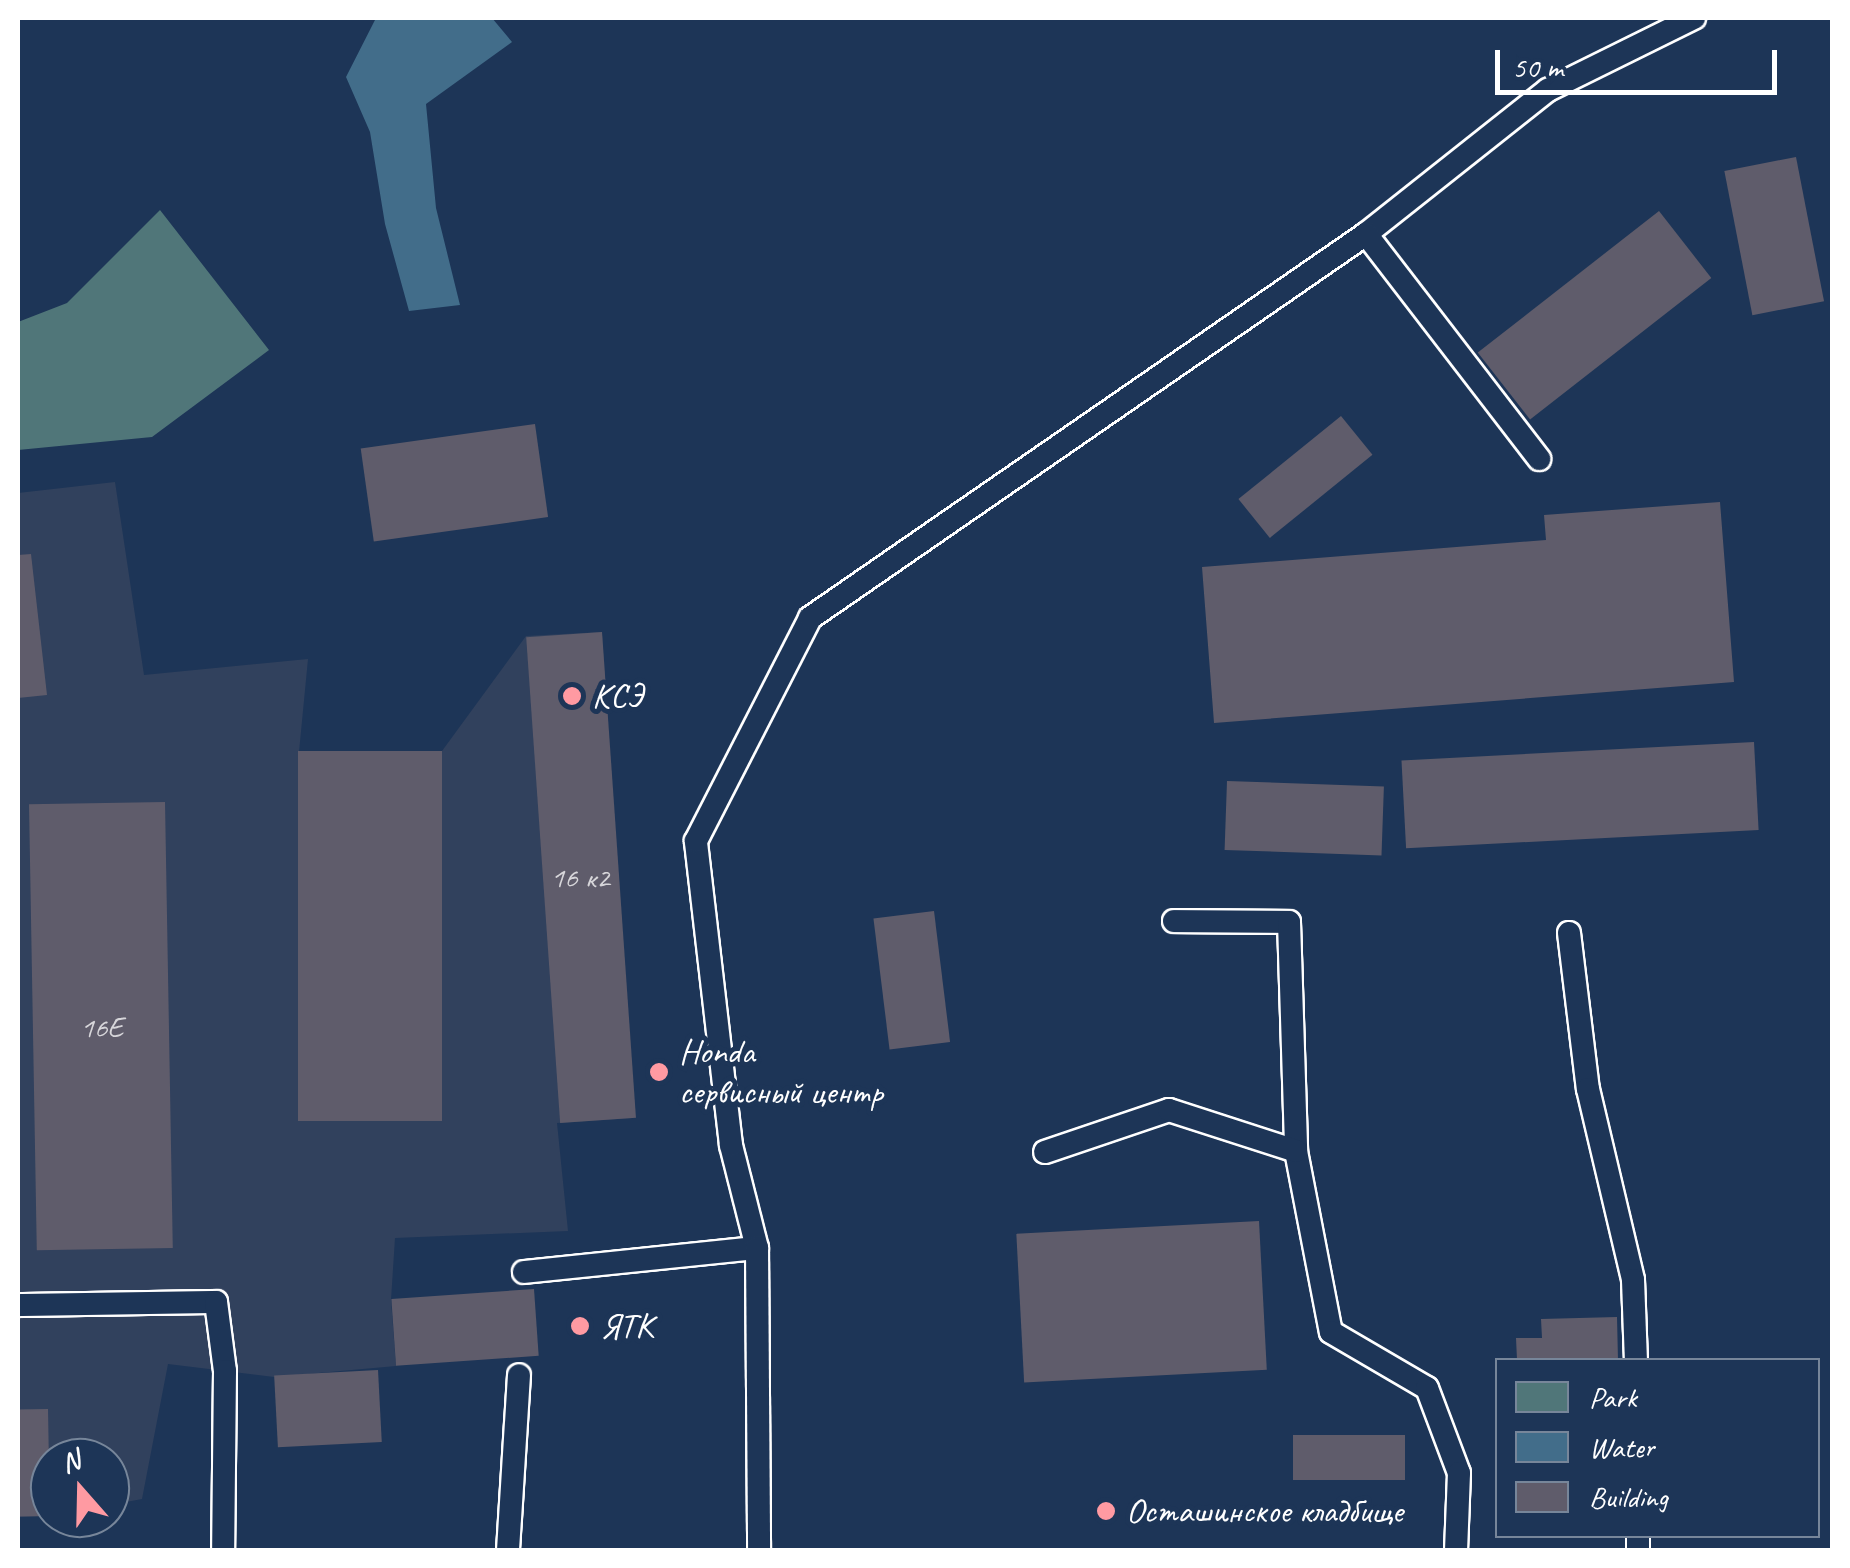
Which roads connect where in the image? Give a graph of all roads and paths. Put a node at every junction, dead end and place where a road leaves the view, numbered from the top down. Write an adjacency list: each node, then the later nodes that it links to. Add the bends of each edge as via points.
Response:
1 (1694, 18): 2 (lane, via 1548,90)
2 (1366, 234): 3 (lane); 8 (lane, via 810,618 696,841 731,1146)
3 (1539, 459)
4 (1174, 921): 7 (lane, via 1289,922)
5 (1569, 933): 11 (lane, via 1588,1089 1633,1280)
6 (1045, 1152): 7 (lane, via 1170,1110)
7 (1296, 1152): 16 (lane, via 1331,1332 1427,1388 1459,1473)
8 (757, 1248): 9 (lane); 15 (lane)
9 (524, 1272)
10 (18, 1305): 13 (lane, via 216,1302 224,1371)
11 (1636, 1358)
12 (518, 1375): 14 (lane)
13 (223, 1550)
14 (508, 1550)
15 (759, 1550)
16 (1456, 1550)

